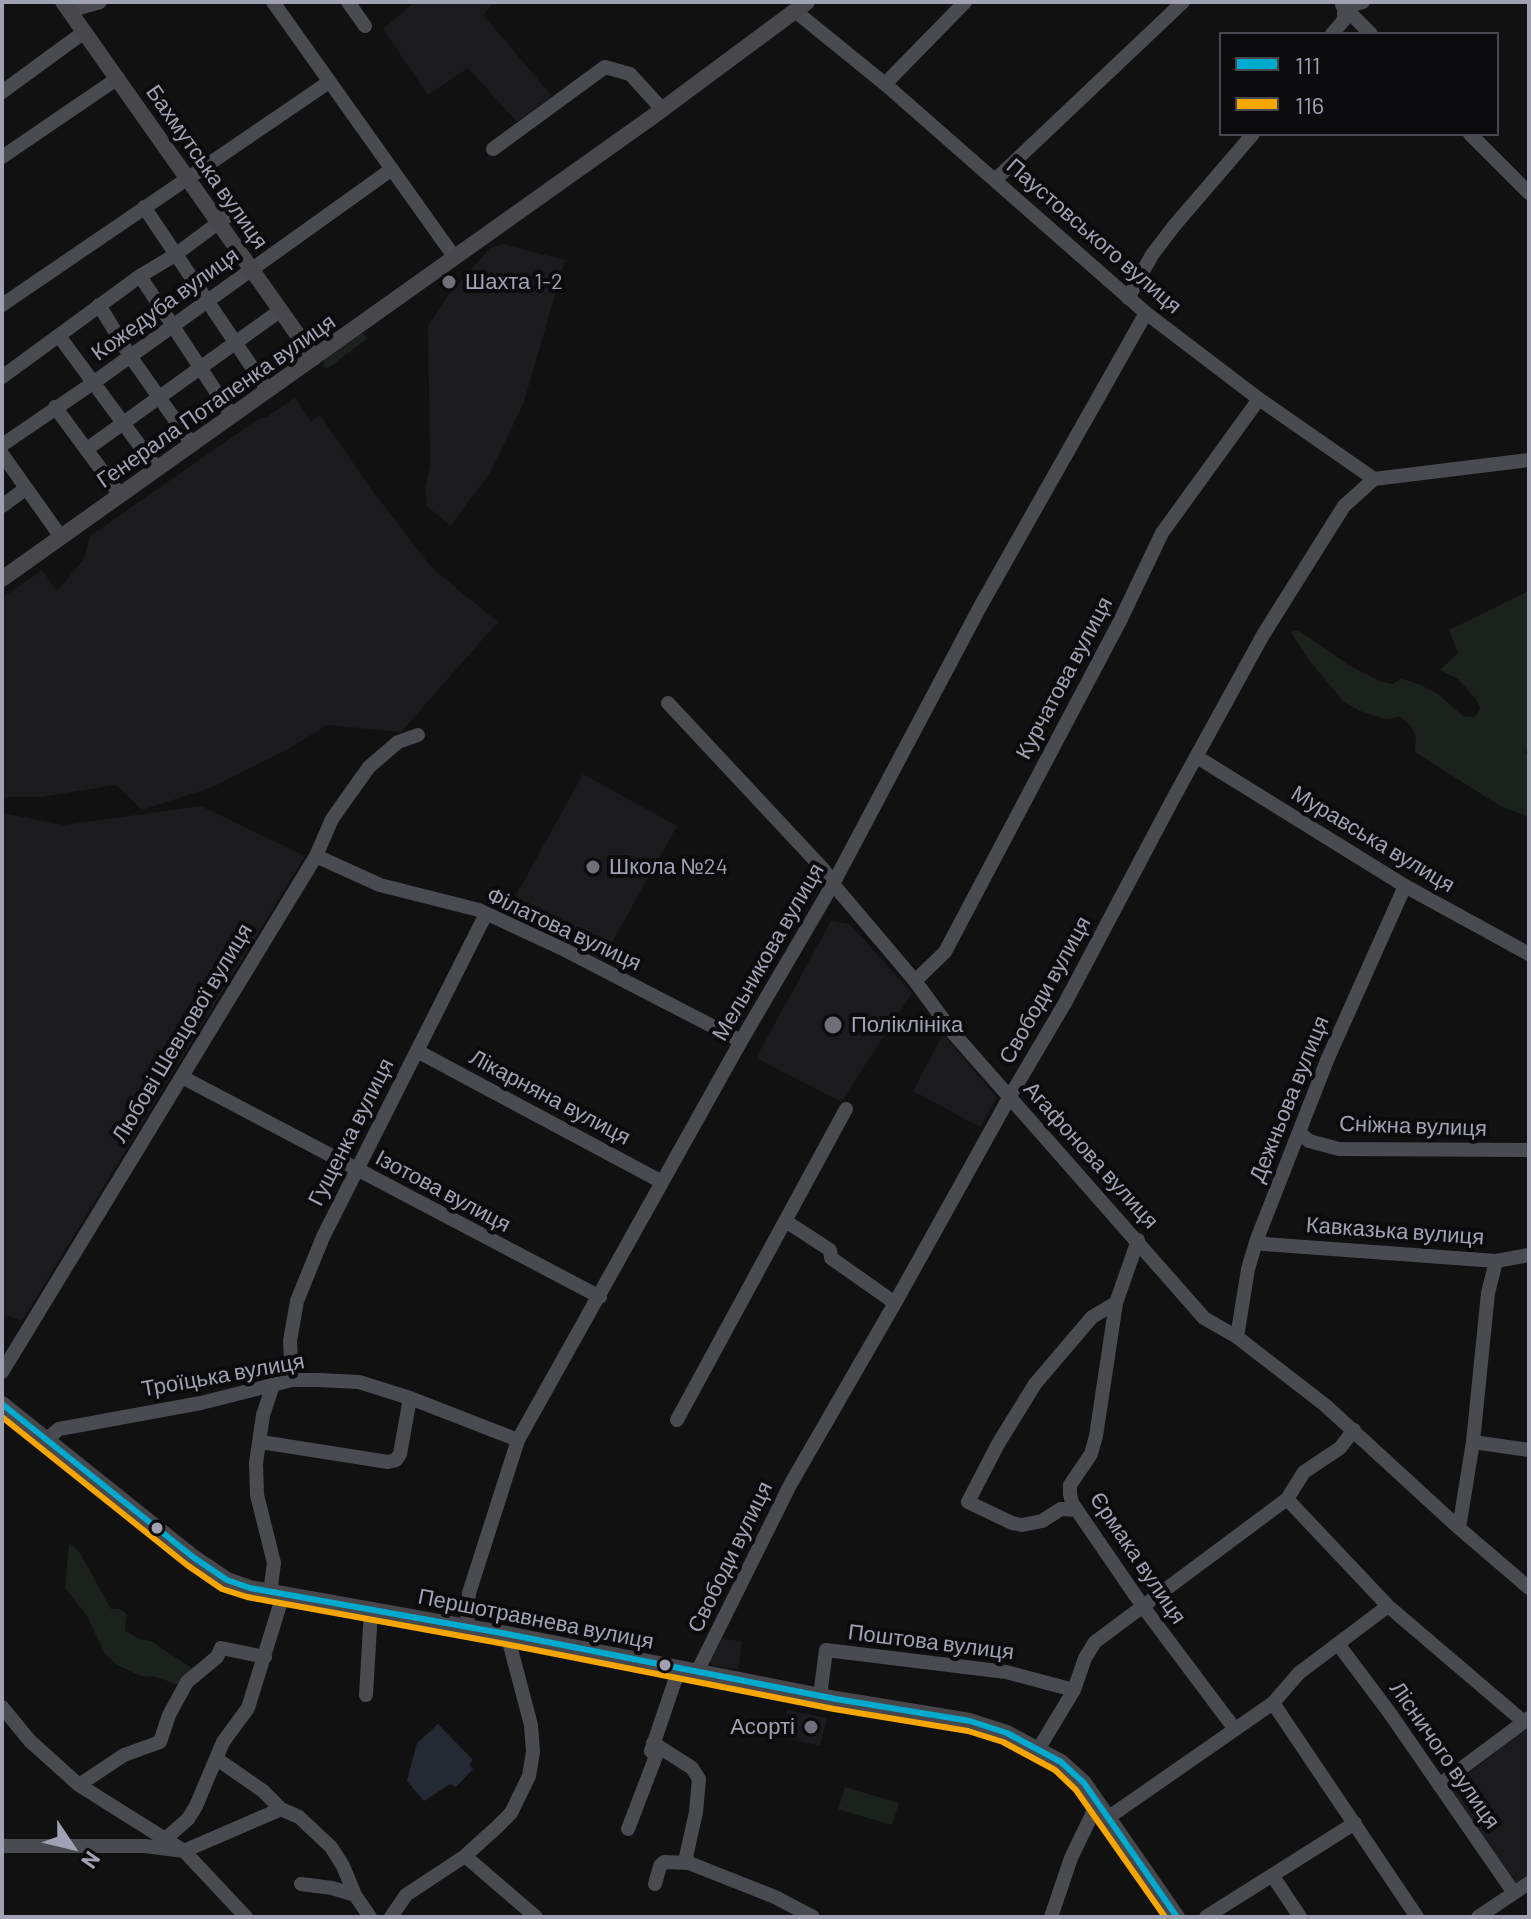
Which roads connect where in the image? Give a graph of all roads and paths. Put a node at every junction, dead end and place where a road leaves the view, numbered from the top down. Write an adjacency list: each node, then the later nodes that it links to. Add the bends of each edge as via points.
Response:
1 (100, 2): 8 (street)
2 (275, 2): 15 (street)
3 (348, 2): 10 (street)
4 (965, 2): 16 (street)
5 (1183, 2): 25 (street)
6 (1363, 2): 7 (street)
7 (1341, 4): 12 (street, via 1344,20); 13 (street)
8 (66, 6): 11 (main road, Бахмутська вулиця)
9 (801, 7): 16 (street, Паустовського вулиця); 18 (main road, Генерала Потапенка вулиця)
10 (365, 26)
11 (84, 32): 14 (main road, Бахмутська вулиця); 17 (street)
12 (1334, 32)
13 (1369, 32)
14 (118, 78): 22 (street); 24 (main road, Бахмутська вулиця)
15 (329, 82): 23 (street); 24 (street)
16 (885, 84): 25 (street, Паустовського вулиця)
17 (2, 92)
18 (662, 109): 21 (street, via 630,74 605,67); 30 (main road, Генерала Потапенка вулиця)
19 (1251, 136): 33 (street, via 1174,226)
20 (1472, 136): 26 (street)
21 (493, 149)
22 (2, 157)
23 (392, 169): 30 (street); 31 (street, Кожедуба вулиця)
24 (188, 176): 27 (street); 28 (main road, Бахмутська вулиця)
25 (996, 179): 33 (street, Паустовського вулиця)
26 (1529, 193)
27 (144, 207): 29 (street); 35 (street)
28 (223, 220): 29 (street, Кожедуба вулиця); 31 (main road, Бахмутська вулиця)
29 (175, 255): 32 (street, Кожедуба вулиця); 34 (street)
30 (455, 258): 43 (main road, Генерала Потапенка вулиця)
31 (251, 269): 34 (street, Кожедуба вулиця); 37 (main road, Бахмутська вулиця)
32 (140, 276): 36 (street, Кожедуба вулиця); 39 (street)
33 (1128, 298): 38 (street, Паустовського вулиця)
34 (206, 300): 39 (street, Кожедуба вулиця); 41 (street)
35 (2, 305)
36 (99, 305): 40 (street, Кожедуба вулиця); 42 (street)
37 (281, 310): 41 (street); 43 (main road, Бахмутська вулиця)
38 (1146, 313): 49 (street, Паустовського вулиця); 69 (street, Мельникова вулиця, via 981,605)
39 (171, 327): 42 (street, Кожедуба вулиця); 44 (street)
40 (59, 336): 45 (street, Кожедуба вулиця); 46 (street)
41 (234, 343): 44 (street); 47 (street)
42 (130, 356): 46 (street, Кожедуба вулиця); 48 (street)
43 (314, 358): 47 (main road, Генерала Потапенка вулиця)
44 (200, 369): 48 (street); 51 (street)
45 (2, 377)
46 (93, 383): 50 (street, Кожедуба вулиця); 52 (street)
47 (268, 391): 51 (main road, Генерала Потапенка вулиця)
48 (159, 399): 52 (street); 53 (street)
49 (1259, 399): 59 (street, Паустовського вулиця); 73 (street, Курчатова вулиця, via 1162,533 945,952)
50 (55, 407): 54 (street, Кожедуба вулиця); 55 (street)
51 (232, 416): 53 (main road, Генерала Потапенка вулиця)
52 (122, 422): 55 (street); 58 (street)
53 (192, 444): 58 (main road, Генерала Потапенка вулиця)
54 (2, 445)
55 (87, 449): 61 (street)
56 (2, 454): 60 (street)
57 (1529, 460): 59 (street)
58 (157, 469): 61 (main road, Генерала Потапенка вулиця)
59 (1374, 479): 67 (street, Свободи вулиця, via 1344,506 1263,635)
60 (25, 489): 62 (street); 63 (street)
61 (120, 495): 63 (main road, Генерала Потапенка вулиця)
62 (2, 506)
63 (61, 537): 64 (main road, Генерала Потапенка вулиця)
64 (4, 574)
65 (668, 703): 69 (street, Агафонова вулиця)
66 (418, 735): 68 (street, Любові Шевцової вулиця, via 398,742 369,767 332,819)
67 (1197, 757): 70 (street, Муравська вулиця); 77 (street, Свободи вулиця)
68 (316, 856): 71 (street, Філатова вулиця, via 380,885); 76 (street, Любові Шевцової вулиця)
69 (833, 884): 73 (street, Агафонова вулиця); 74 (street, Мельникова вулиця)
70 (1405, 886): 72 (street, Муравська вулиця); 79 (street, Дежньова вулиця)
71 (486, 914): 74 (street, Філатова вулиця); 75 (street, Гущенка вулиця)
72 (1529, 954)
73 (915, 981): 77 (street, Агафонова вулиця)
74 (741, 1041): 82 (street, Мельникова вулиця)
75 (417, 1051): 81 (street, Гущенка вулиця); 82 (street, Лікарняна вулиця)
76 (182, 1077): 81 (street, Ізотова вулиця); 92 (street, Любові Шевцової вулиця)
77 (1009, 1098): 85 (street, Агафонова вулиця); 89 (street, Свободи вулиця)
78 (846, 1109): 83 (street)
79 (1300, 1133): 80 (street, Сніжна вулиця, via 1339,1149); 84 (street, Дежньова вулиця)
80 (1529, 1150)
81 (357, 1170): 88 (street, Ізотова вулиця); 93 (street, Гущенка вулиця, via 297,1301 290,1341)
82 (662, 1182): 88 (street, Мельникова вулиця)
83 (787, 1222): 89 (street); 97 (street)
84 (1257, 1239): 87 (street, Кавказька вулиця, via 1264,1244); 91 (street, Дежньова вулиця)
85 (1138, 1240): 90 (street, Єрмака вулиця); 91 (street, Агафонова вулиця, via 1204,1318)
86 (1529, 1255): 87 (street, Кавказька вулиця)
87 (1496, 1261): 102 (street)
88 (600, 1297): 100 (street, Мельникова вулиця)
89 (895, 1303): 117 (street, Свободи вулиця, via 790,1485)
90 (1116, 1303): 105 (street, Єрмака вулиця, via 1096,1436 1091,1454 1070,1485); 105 (street, via 1092,1317 1035,1384 968,1502 1022,1525 1061,1509)
91 (1237, 1337): 98 (street, Агафонова вулиця)
92 (2, 1372)
93 (292, 1380): 94 (street, Троїцька вулиця); 95 (street, Троїцька вулиця, via 359,1382)
94 (273, 1385): 99 (street, Троїцька вулиця, via 59,1429); 101 (street)
95 (410, 1398): 100 (street, Троїцька вулиця); 101 (street, via 396,1460)
96 (2, 1404): 99 (main road, Першотравнева вулиця)
97 (677, 1420)
98 (1354, 1430): 104 (street, via 1340,1448 1304,1472); 106 (street, Агафонова вулиця)
99 (47, 1439): 108 (main road, Першотравнева вулиця, via 227,1580)
100 (518, 1440): 112 (street, Мельникова вулиця, via 469,1593)
101 (261, 1442): 108 (street, via 256,1483)
102 (1473, 1442): 103 (street); 106 (street)
103 (1529, 1450)
104 (1287, 1499): 109 (street); 110 (street)
105 (1077, 1510): 110 (street, Єрмака вулиця)
106 (1459, 1528): 107 (street, Агафонова вулиця)
107 (1529, 1588)
108 (277, 1594): 111 (main road, Першотравнева вулиця); 115 (street)
109 (1388, 1606): 114 (street); 123 (street)
110 (1144, 1608): 118 (street, via 1095,1642); 124 (street, Єрмака вулиця)
111 (371, 1610): 112 (main road, Першотравнева вулиця); 119 (street)
112 (467, 1627): 113 (main road, Першотравнева вулиця)
113 (507, 1634): 116 (main road, Першотравнева вулиця); 138 (street, via 531,1725 529,1776 511,1813)
114 (1338, 1644): 121 (street, via 1299,1673); 129 (street, Лісничого вулиця)
115 (265, 1657): 127 (street, via 248,1708); 128 (street, via 221,1648 187,1682 160,1742 124,1755)
116 (679, 1669): 117 (main road, Першотравнева вулиця); 125 (street)
117 (697, 1672): 120 (main road, Першотравнева вулиця)
118 (1074, 1690): 120 (street, Поштова вулиця, via 1006,1672 826,1650); 126 (street)
119 (366, 1695)
120 (820, 1696): 126 (main road, Першотравнева вулиця, via 970,1721)
121 (1273, 1703): 124 (street); 133 (street)
122 (2, 1707): 128 (street)
123 (1527, 1720): 129 (street)
124 (1234, 1728): 132 (street)
125 (653, 1743): 134 (street, via 656,1756); 139 (street, via 692,1768 699,1779)
126 (1039, 1748): 130 (main road, Першотравнева вулиця, via 1084,1783)
127 (217, 1759): 131 (street); 135 (street, via 188,1819)
128 (79, 1785): 135 (street)
129 (1439, 1785): 144 (street, Лісничого вулиця)
130 (1098, 1802): 132 (main road, Першотравнева вулиця); 151 (street)
131 (281, 1809): 137 (street); 145 (street, via 325,1840)
132 (1109, 1817): 152 (main road, Першотравнева вулиця)
133 (1355, 1823): 140 (street); 155 (street)
134 (628, 1829)
135 (164, 1840): 137 (street)
136 (2, 1846): 137 (street)
137 (184, 1851): 146 (street)
138 (465, 1856): 148 (street, via 406,1895); 149 (street)
139 (689, 1863): 143 (street, via 664,1862); 150 (street)
140 (1272, 1875): 153 (street); 154 (street)
141 (1529, 1883): 144 (street)
142 (301, 1884): 145 (street)
143 (655, 1884)
144 (1514, 1893): 156 (street)
145 (355, 1895): 147 (street)
146 (246, 1917)
147 (370, 1917)
148 (391, 1917)
149 (536, 1917)
150 (813, 1917)
151 (1051, 1917)
152 (1177, 1917)
153 (1206, 1917)
154 (1300, 1917)
155 (1417, 1917)
156 (1478, 1917)

